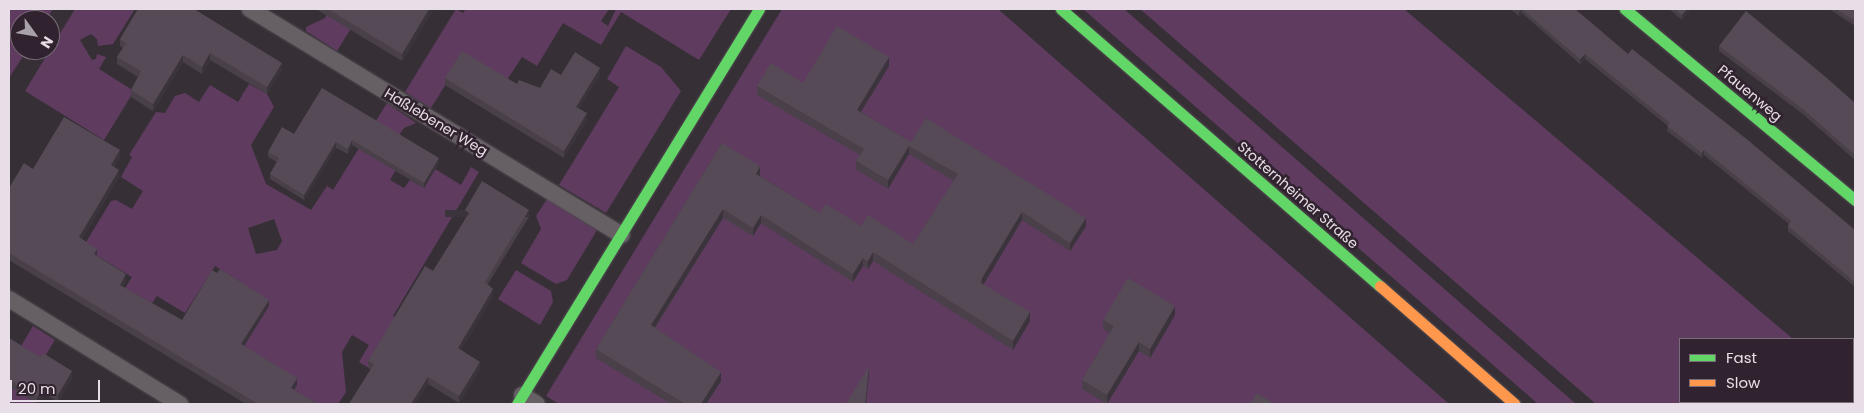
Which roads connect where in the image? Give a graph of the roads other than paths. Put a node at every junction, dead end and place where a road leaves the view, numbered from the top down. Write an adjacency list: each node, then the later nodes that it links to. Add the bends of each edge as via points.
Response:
1 (250, 9): 6 (lane, Haßlebener Weg)
2 (759, 9): 6 (street)
3 (1061, 9): 9 (street, Stotternheimer Straße)
4 (1625, 9): 5 (street, Pfauenweg)
5 (1855, 200)
6 (622, 235): 8 (street)
7 (9, 299): 10 (lane)
8 (520, 400): 11 (lane)
9 (1505, 401)
10 (180, 404)
11 (538, 404)

